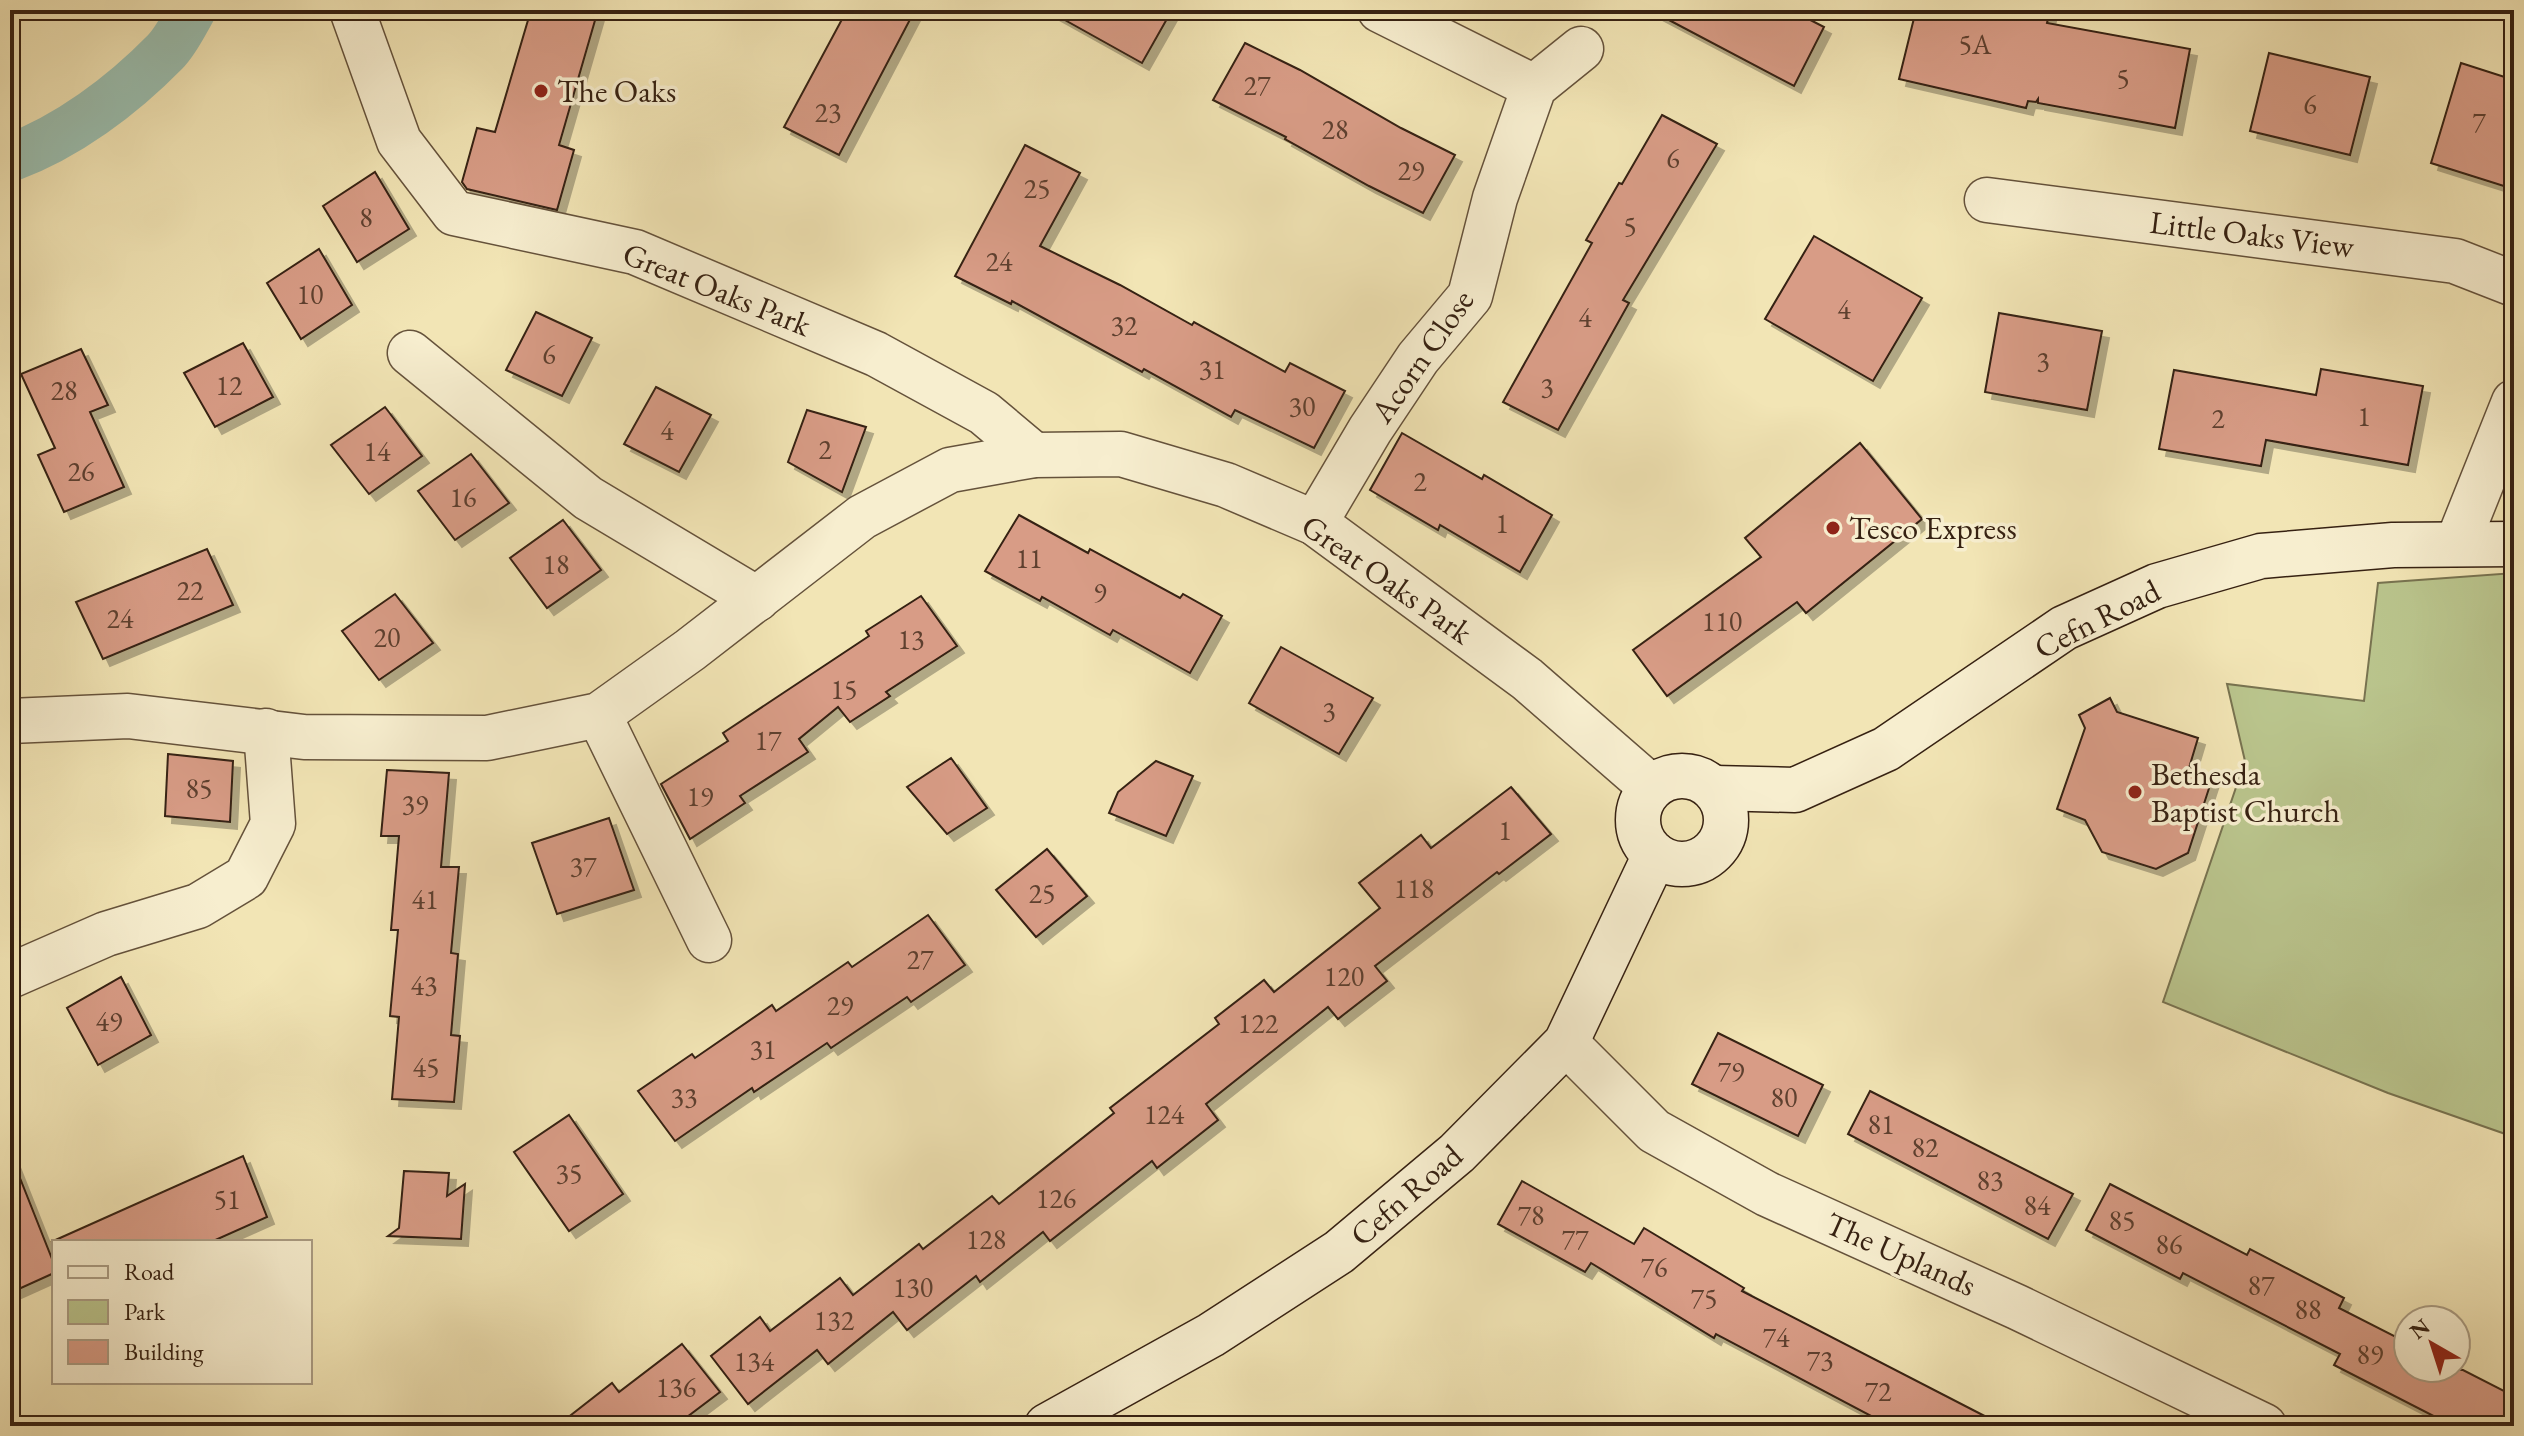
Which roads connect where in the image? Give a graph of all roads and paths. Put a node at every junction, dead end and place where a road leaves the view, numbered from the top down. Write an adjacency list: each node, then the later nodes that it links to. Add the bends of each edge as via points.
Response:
1 (352, 10): 9 (street, Great Oaks Park, via 399,141 454,213 635,252 876,354 984,413)
2 (1380, 10): 4 (street)
3 (1581, 49): 4 (street)
4 (1534, 87): 10 (street, Acorn Close, via 1495,198 1470,296 1418,358)
5 (1987, 200): 6 (street, Little Oaks View, via 2455,261)
6 (2514, 284)
7 (410, 353): 13 (street, via 588,498)
8 (2514, 402): 11 (street)
9 (1034, 455): 10 (street, Great Oaks Park, via 1121,454 1226,485); 13 (street, Great Oaks Park, via 950,470 862,517)
10 (1315, 523): 17 (street, Great Oaks Park, via 1527,679)
11 (2458, 542): 12 (street, Cefn Road); 18 (street, Cefn Road, via 2261,556 2157,586 2064,628 1886,749 1795,790)
12 (2514, 544)
13 (757, 599): 14 (street, Great Oaks Park)
14 (599, 715): 16 (street, Great Oaks Park, via 487,738 304,737); 20 (street)
15 (10, 721): 16 (street, Great Oaks Park, via 128,716)
16 (266, 731): 21 (street, via 273,824 246,877 198,906 106,934)
17 (1651, 787): 18 (street, Cefn Road, via 1669,777 1690,776); 19 (street, via 1637,817 1638,830)
18 (1714, 788): 19 (street, via 1727,820 1712,853 1679,864)
19 (1655, 855): 22 (street, Cefn Road)
20 (709, 940)
21 (10, 976)
22 (1566, 1043): 23 (street, Cefn Road, via 1457,1153 1339,1252); 24 (street, The Uplands, via 1654,1131 1767,1194)
23 (1063, 1422)
24 (2264, 1426)

